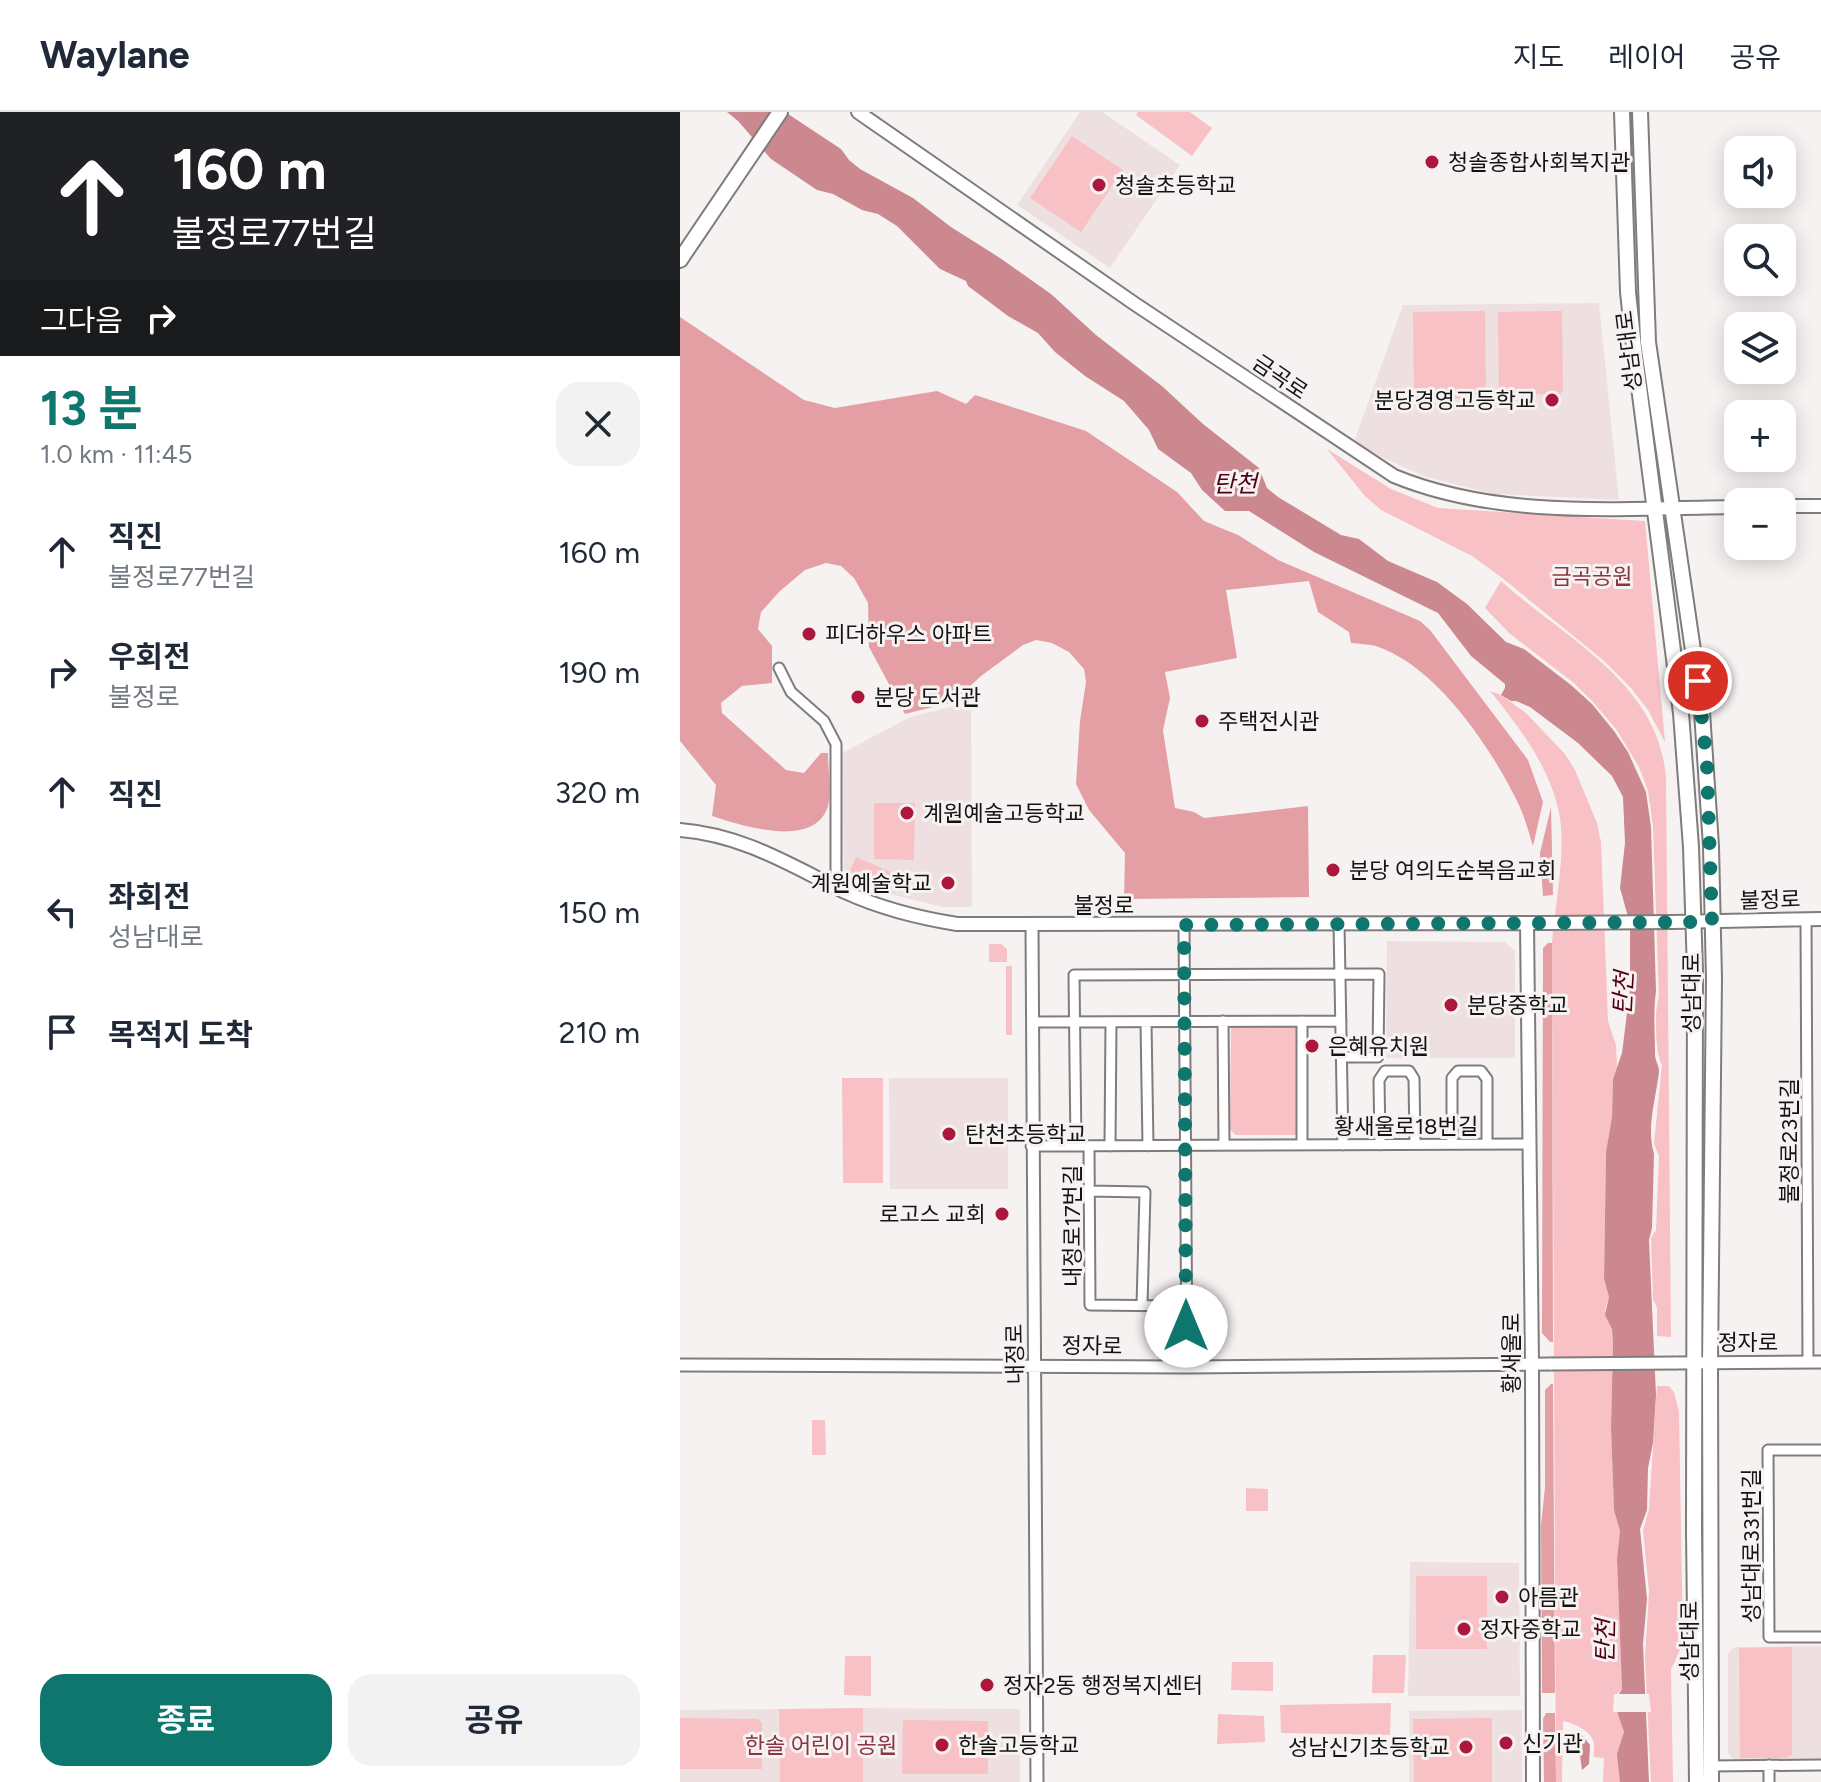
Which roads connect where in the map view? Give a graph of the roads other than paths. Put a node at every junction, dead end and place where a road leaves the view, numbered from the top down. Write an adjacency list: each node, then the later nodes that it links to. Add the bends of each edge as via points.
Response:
1 (780, 112): 5 (main road)
2 (858, 112): 9 (main road, 금곡로, via 1394,476 1430,490 1483,500 1562,509)
3 (1622, 112): 9 (main road, 성남대로, via 1628,292)
4 (1640, 112): 10 (main road, 성남대로, via 1648,342)
5 (680, 260)
6 (1796, 506): 7 (main road)
7 (1821, 506)
8 (1724, 507): 10 (main road, 금곡로)
9 (1655, 508): 10 (main road, 금곡로); 16 (main road, 성남대로, via 1688,776)
10 (1673, 508): 17 (main road, 성남대로, via 1707,766)
11 (779, 668): 13 (street, via 791,692 824,721 836,744)
12 (680, 830): 13 (main road, 불정로, via 759,848)
13 (836, 887): 21 (main road, 불정로, via 936,921)
14 (1806, 919): 15 (main road, 불정로); 17 (main road, 불정로); 51 (street, 불정로23번길)
15 (1821, 919)
16 (1693, 922): 17 (main road, 불정로); 18 (main road, 불정로, bridge); 52 (main road, 성남대로)
17 (1712, 922): 53 (main road, 성남대로)
18 (1527, 923): 19 (main road, 불정로); 36 (main road, 황새울로)
19 (1339, 924): 20 (main road, 불정로); 23 (street)
20 (1184, 925): 21 (main road, 불정로); 22 (street)
21 (1032, 926): 27 (street, 내정로)
22 (1184, 975): 23 (street); 28 (street, via 1074,975); 31 (street)
23 (1340, 975): 26 (street); 32 (street, via 1379,974 1378,1057)
24 (1223, 1021): 25 (street); 31 (street); 38 (street)
25 (1302, 1021): 26 (street); 40 (street)
26 (1341, 1021): 32 (street)
27 (1033, 1022): 28 (street); 43 (street, 내정로)
28 (1074, 1022): 29 (street); 44 (street)
29 (1111, 1022): 30 (street); 46 (street)
30 (1146, 1022): 31 (street); 47 (street)
31 (1184, 1022): 37 (street)
32 (1341, 1057): 41 (street)
33 (1415, 1144): 34 (street, 황새울로18번길); 42 (street, 황새울로18번길); 42 (street, via 1414,1079 1409,1071 1385,1071 1379,1080)
34 (1452, 1144): 35 (street, 황새울로18번길); 35 (street, via 1452,1078 1458,1071 1481,1071 1487,1079)
35 (1487, 1144): 36 (street, 황새울로18번길)
36 (1528, 1144): 54 (main road, 황새울로)
37 (1185, 1145): 38 (street, 내정로17번길); 47 (street, 내정로17번길); 50 (street)
38 (1224, 1145): 39 (street, 내정로17번길)
39 (1283, 1145): 40 (street, 황새울로18번길)
40 (1302, 1145): 41 (street, 황새울로18번길)
41 (1343, 1145): 42 (street, 황새울로18번길)
42 (1380, 1145)
43 (1031, 1146): 44 (street, 내정로17번길); 56 (street, 내정로)
44 (1076, 1146): 45 (street, 내정로17번길)
45 (1089, 1146): 46 (street, 내정로17번길); 48 (street, 내정로17번길)
46 (1110, 1146): 47 (street, 내정로17번길)
47 (1148, 1146)
48 (1089, 1191): 49 (street, 내정로17번길, via 1090,1305); 49 (street, via 1145,1192)
49 (1142, 1306): 50 (street)
50 (1186, 1306): 57 (street)
51 (1815, 1362): 53 (street, 정자로)
52 (1693, 1363): 53 (street, 정자로); 54 (street, 정자로, bridge); 65 (main road, 성남대로)
53 (1710, 1363): 62 (main road, 성남대로)
54 (1532, 1364): 57 (street, 정자로); 64 (main road, 황새울로)
55 (680, 1365): 56 (street, 정자로)
56 (1035, 1365): 57 (street, 정자로); 63 (street, 내정로)
57 (1187, 1367)
58 (1821, 1450): 59 (street, 성남대로331번길, via 1768,1450 1769,1637)
59 (1821, 1637)
60 (1769, 1765): 61 (street); 62 (street); 67 (street)
61 (1821, 1765)
62 (1711, 1766): 66 (main road, 성남대로)
63 (1037, 1782)
64 (1533, 1782)
65 (1697, 1782)
66 (1711, 1782)
67 (1769, 1782)

